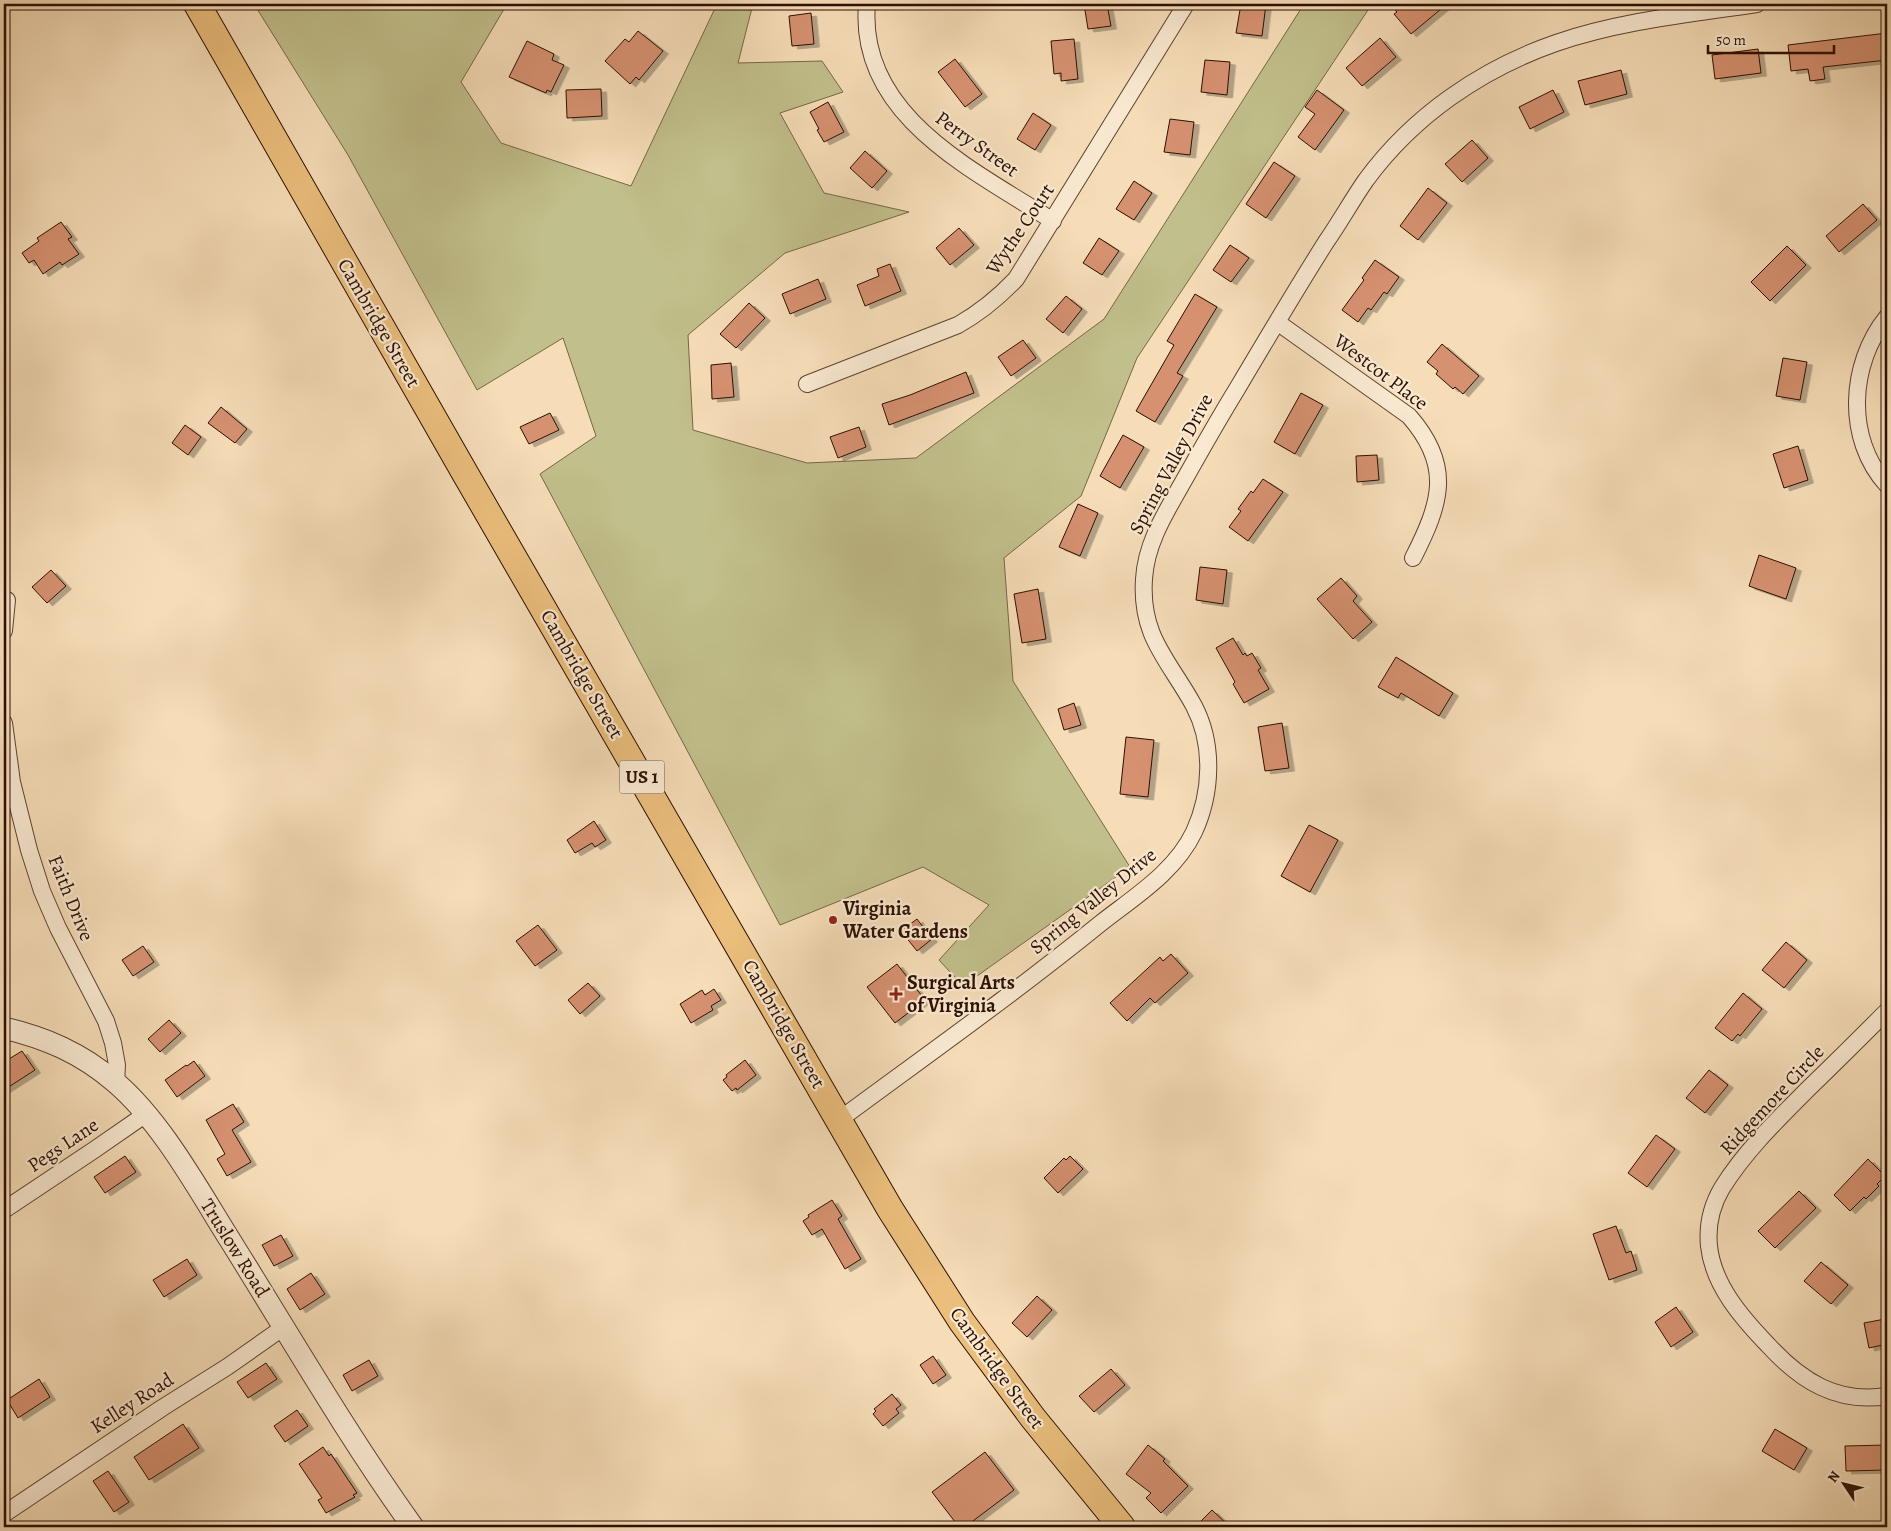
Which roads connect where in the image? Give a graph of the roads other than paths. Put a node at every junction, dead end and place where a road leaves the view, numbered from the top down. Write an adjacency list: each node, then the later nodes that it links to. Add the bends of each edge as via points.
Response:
1 (197, 4): 19 (main road, Cambridge Street / US 1)
2 (867, 4): 6 (street, Perry Street, via 868,42 885,87 896,103 947,152)
3 (1186, 4): 6 (street, Wythe Court)
4 (1757, 4): 5 (street, Spring Valley Drive)
5 (1678, 10): 8 (street, Spring Valley Drive, via 1556,43 1510,61 1451,97 1391,150 1366,181)
6 (1053, 221): 9 (street, Wythe Court, via 1016,279 980,313 958,325)
7 (1887, 317): 10 (street, via 1868,347 1859,374 1857,398 1858,420 1865,447)
8 (1276, 322): 11 (street, Westcot Place, via 1409,416 1431,447 1437,465 1439,489 1427,532); 19 (street, Spring Valley Drive, via 1156,531 1144,576 1143,599 1155,644 1194,707 1205,739 1209,767 1207,791 1202,814 1192,836 1163,874 1078,942)
9 (807, 384)
10 (1887, 485)
11 (1413, 558)
12 (8, 600): 13 (street)
13 (4, 630)
14 (4, 723): 17 (street, Faith Drive, via 12,782 42,892 106,1021 117,1065)
15 (1887, 1012): 22 (street, Ridgemore Circle, via 1775,1122 1745,1157 1713,1206 1709,1245 1711,1260 1729,1297 1769,1347 1793,1369 1813,1382 1852,1398)
16 (4, 1028): 17 (street, Truslow Road, via 68,1049)
17 (116, 1083): 18 (street, Truslow Road)
18 (146, 1114): 20 (street, Pegs Lane); 21 (street, Truslow Road, via 184,1166)
19 (839, 1120): 25 (main road, Cambridge Street / US 1, via 890,1209 962,1322 1032,1418)
20 (4, 1210)
21 (284, 1327): 23 (street, Kelley Road); 24 (street, Truslow Road)
22 (1887, 1396)
23 (4, 1514)
24 (413, 1527)
25 (1122, 1527)

